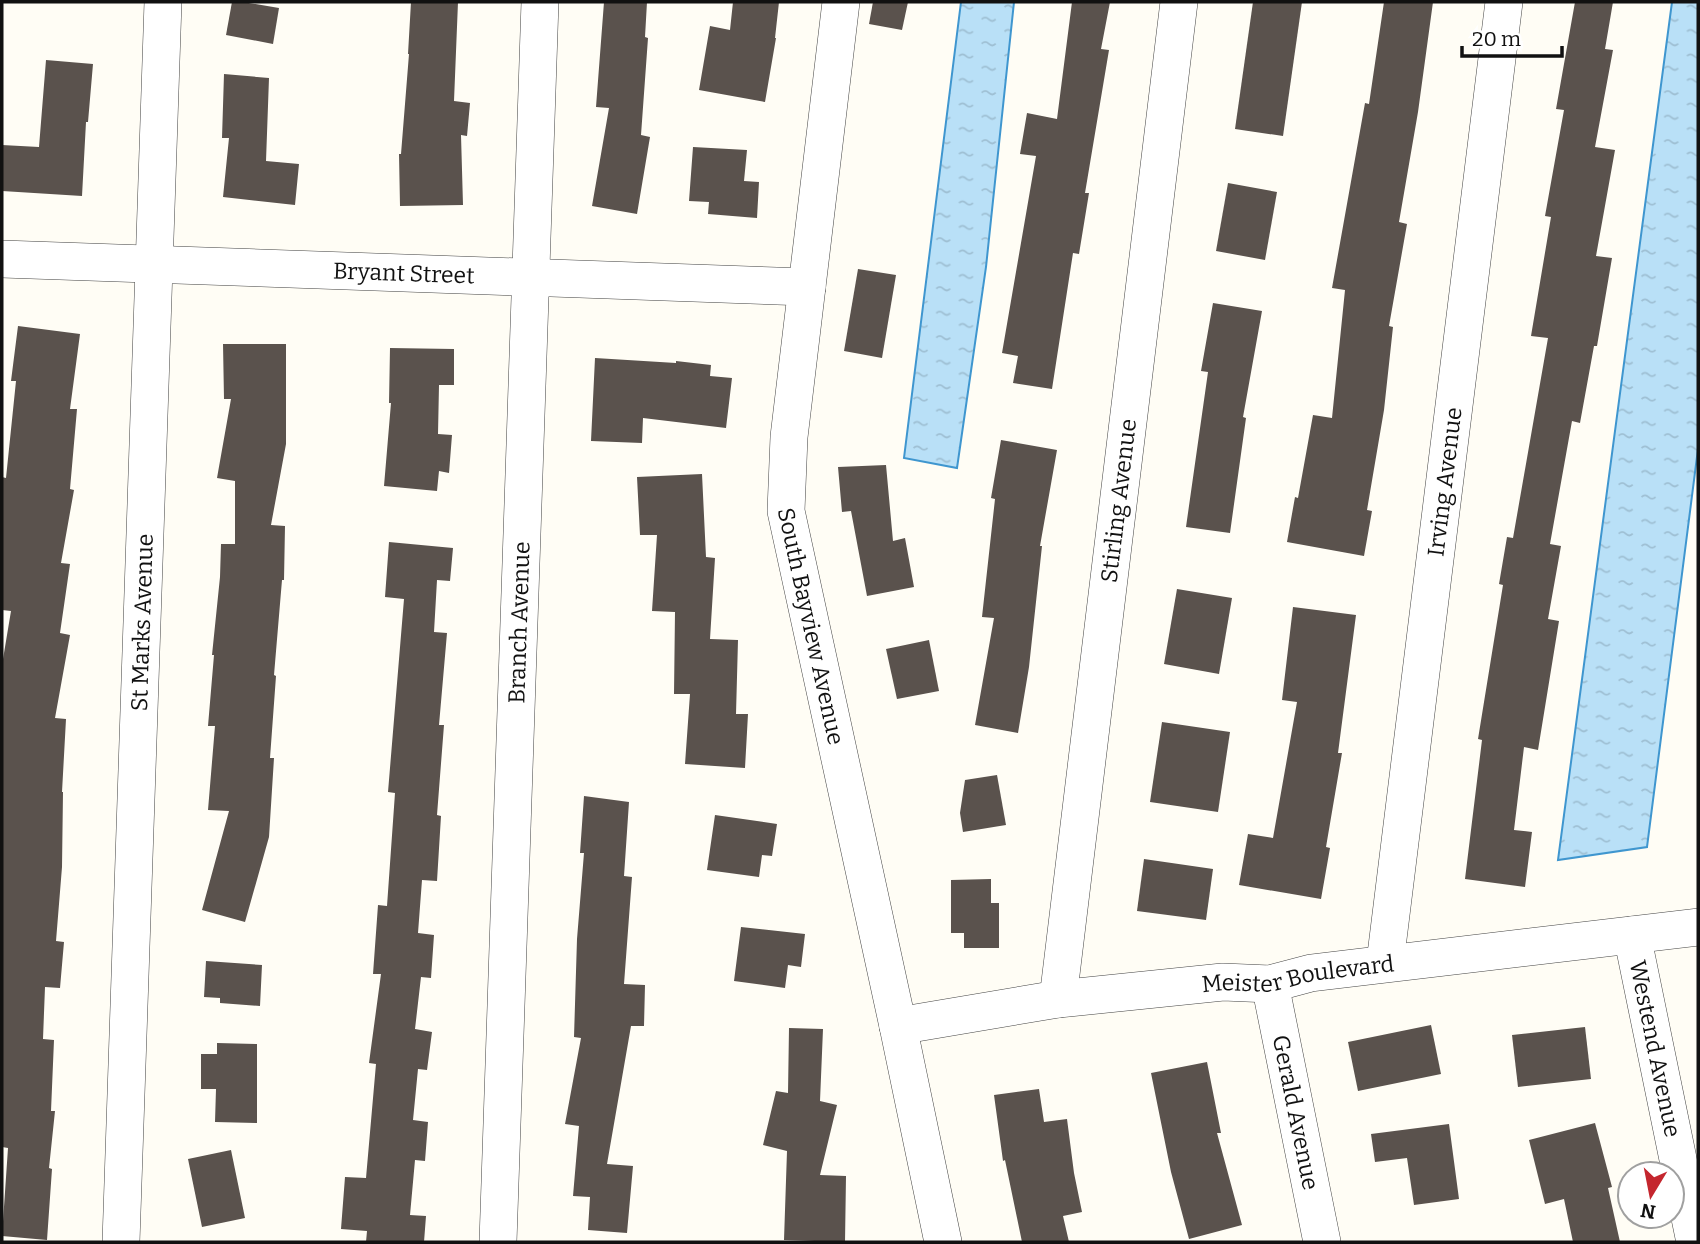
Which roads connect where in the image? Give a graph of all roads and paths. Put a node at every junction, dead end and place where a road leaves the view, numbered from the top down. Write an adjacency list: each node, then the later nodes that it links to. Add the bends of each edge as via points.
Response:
1 (163, 2): 7 (street, St Marks Avenue)
2 (540, 2): 8 (street, Branch Avenue)
3 (841, 2): 9 (street, South Bayview Avenue)
4 (1179, 2): 14 (street, Stirling Avenue)
5 (1504, 2): 12 (street, Irving Avenue)
6 (2, 259): 7 (street, Bryant Street)
7 (154, 265): 8 (street, Bryant Street); 16 (street, St Marks Avenue)
8 (531, 277): 9 (street, Bryant Street); 17 (street, Branch Avenue)
9 (807, 287): 15 (street, South Bayview Avenue, via 789,437 786,511)
10 (1698, 928): 11 (street, Meister Boulevard)
11 (1632, 935): 12 (street, Meister Boulevard); 20 (street, Westend Avenue)
12 (1385, 963): 13 (street, Meister Boulevard)
13 (1270, 984): 14 (street, Meister Boulevard, via 1223,982); 19 (street, Gerald Avenue)
14 (1058, 999): 15 (street, Meister Boulevard)
15 (898, 1026): 18 (street, South Bayview Avenue)
16 (121, 1242)
17 (498, 1242)
18 (943, 1242)
19 (1322, 1242)
20 (1695, 1242)

